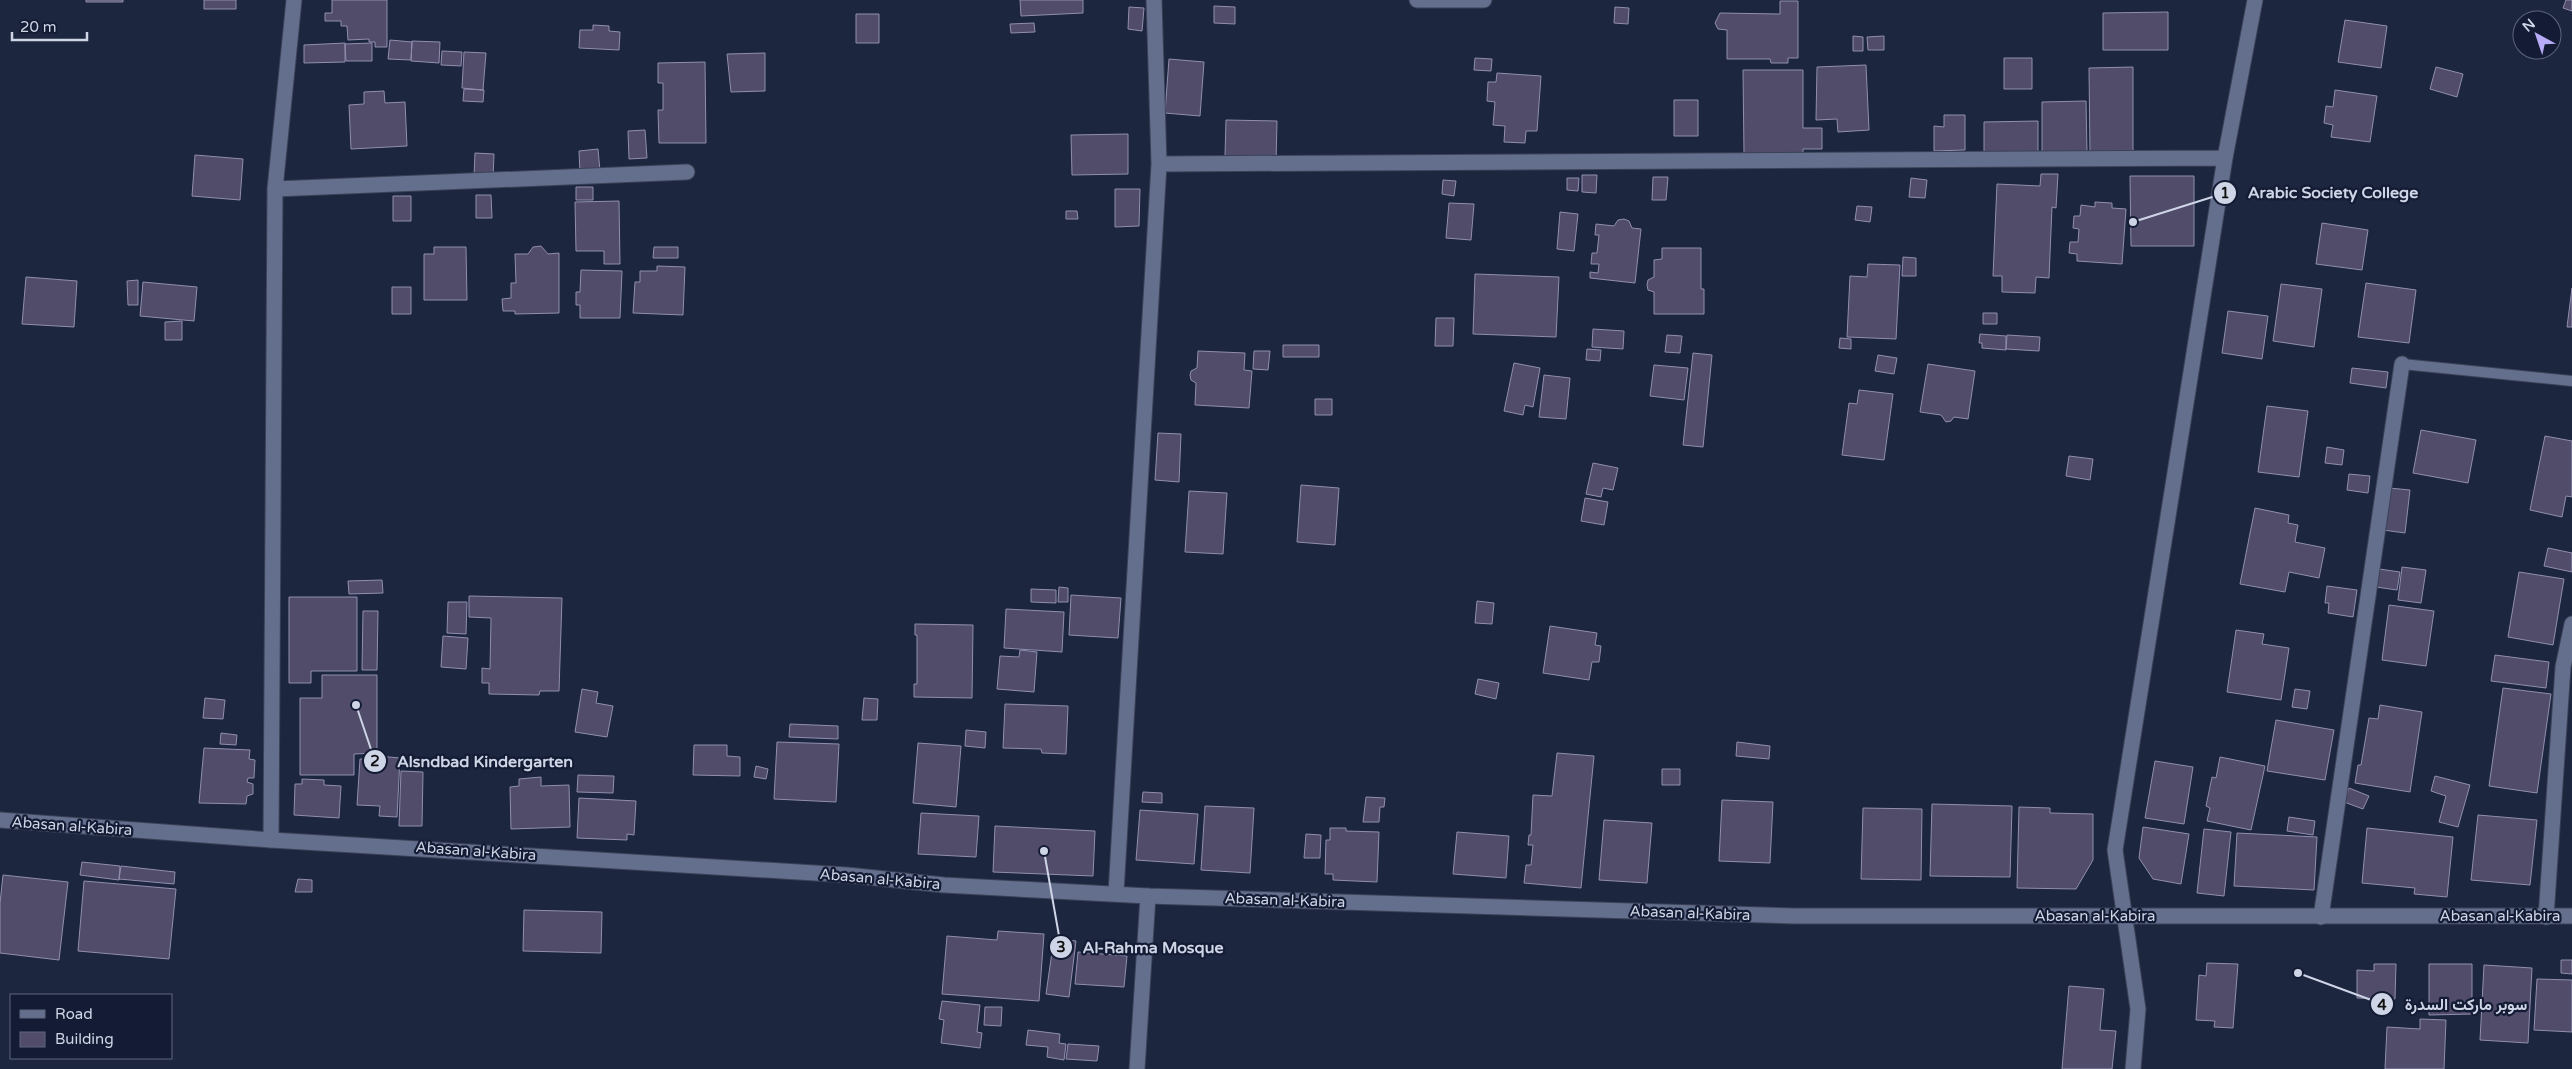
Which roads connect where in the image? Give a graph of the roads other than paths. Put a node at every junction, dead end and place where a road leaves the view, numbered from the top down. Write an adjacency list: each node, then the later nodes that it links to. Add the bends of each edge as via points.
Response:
1 (294, 0): 9 (street)
2 (1154, 0): 7 (street)
3 (1417, 0): 4 (street)
4 (1484, 0)
5 (2255, 0): 6 (street)
6 (2225, 158): 7 (street); 17 (street, via 2115,850)
7 (1159, 164): 15 (street)
8 (687, 172): 9 (street)
9 (275, 189): 14 (street)
10 (2402, 364): 11 (lane); 19 (street)
11 (2572, 381)
12 (2572, 624): 20 (street, via 2563,667)
13 (0, 820): 14 (street, Abasan al-Kabira)
14 (271, 840): 15 (street, Abasan al-Kabira, via 846,875 944,885)
15 (1116, 893): 16 (street, Abasan al-Kabira)
16 (1148, 896): 17 (street, Abasan al-Kabira, via 1794,916); 21 (street)
17 (2124, 916): 19 (street, Abasan al-Kabira); 22 (street, via 2138,1009)
18 (2572, 916): 20 (street, Abasan al-Kabira)
19 (2321, 917): 20 (street, Abasan al-Kabira)
20 (2546, 917)
21 (1137, 1069)
22 (2133, 1069)

